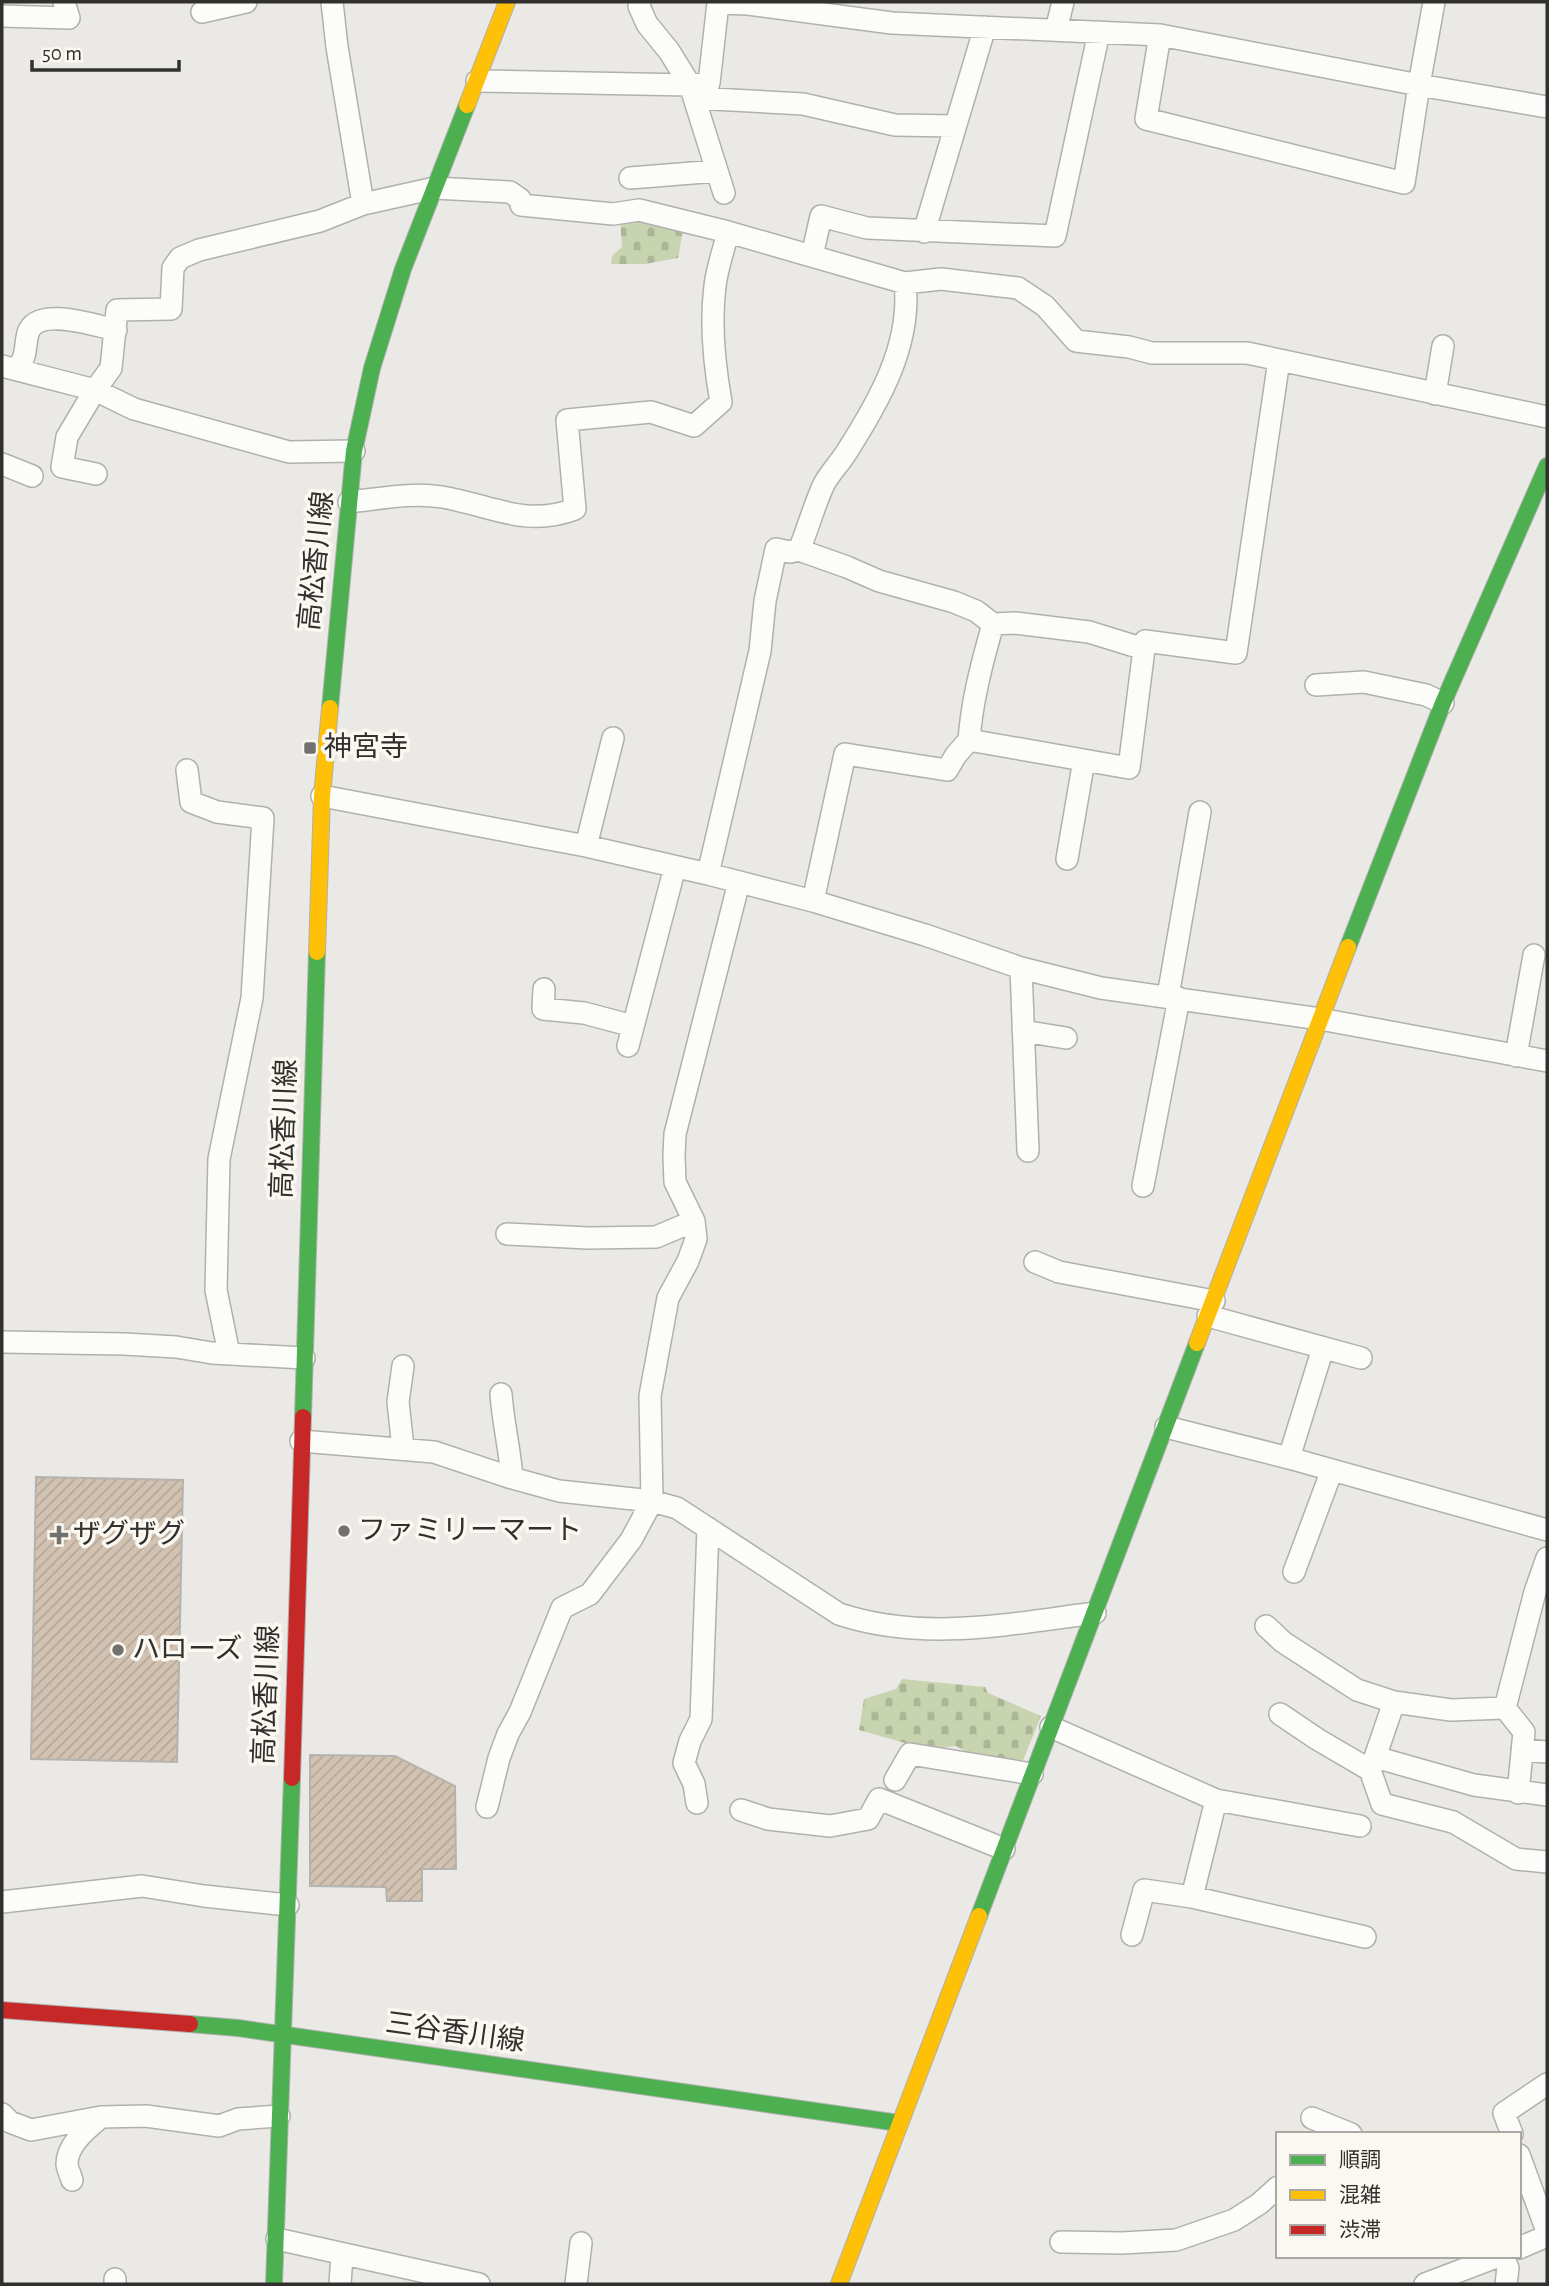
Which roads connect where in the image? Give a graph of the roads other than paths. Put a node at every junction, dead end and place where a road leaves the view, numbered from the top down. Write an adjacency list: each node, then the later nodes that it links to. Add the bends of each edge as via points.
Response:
1 (64, 2): 9 (street, via 69,18)
2 (246, 2): 8 (street)
3 (332, 2): 23 (street)
4 (507, 2): 14 (main road, 高松香川線)
5 (640, 2): 16 (street, via 647,24)
6 (1063, 2): 11 (street)
7 (1434, 2): 15 (street)
8 (202, 12)
9 (2, 16)
10 (985, 27): 11 (street); 16 (street, via 892,23 718,3 709,82); 18 (street)
11 (1056, 30): 12 (street)
12 (1099, 32): 13 (street); 25 (street, via 1055,236)
13 (1160, 36): 15 (street); 15 (street, via 1146,120 1404,183)
14 (477, 80): 16 (street); 21 (main road, 高松香川線)
15 (1419, 85): 17 (street)
16 (692, 91): 18 (street, via 803,104 895,125); 19 (street)
17 (1547, 107)
18 (956, 126): 25 (street)
19 (717, 171): 20 (street); 22 (street)
20 (630, 177)
21 (435, 188): 23 (street); 24 (street, via 510,192 522,205 613,214 639,210); 35 (main road, 高松香川線, via 380,343)
22 (724, 193)
23 (363, 204): 28 (street, via 320,221 180,258 173,268 171,309 117,310)
24 (728, 232): 26 (street); 40 (street, via 715,285 713,332 721,402 694,426 651,412 567,420 575,509 556,516 530,518 440,497)
25 (924, 232): 26 (street, via 867,228 821,216)
26 (812, 256): 27 (street)
27 (905, 283): 30 (street, via 942,279 1018,288 1045,306 1076,341 1152,353 1247,353); 41 (street, via 901,340 889,380 825,483)
28 (116, 330): 31 (street, via 52,317 29,330 24,360); 32 (street, via 111,368)
29 (1443, 346): 33 (street)
30 (1279, 360): 33 (street); 43 (street, via 1236,653 1145,640)
31 (9, 368): 32 (street)
32 (95, 390): 35 (street, via 134,409 289,452); 38 (street, via 67,437 62,467)
33 (1435, 394): 34 (street)
34 (1547, 417)
35 (354, 451): 40 (main road, 高松香川線)
36 (2, 464): 39 (street)
37 (1547, 466): 45 (main road)
38 (96, 474)
39 (32, 476)
40 (349, 502): 50 (main road, 高松香川線)
41 (799, 550): 42 (street, via 879,581 954,602); 55 (street, via 776,549 760,651)
42 (993, 624): 43 (street, via 1089,632); 47 (street, via 971,715)
43 (1144, 649): 48 (street, via 1129,768)
44 (1316, 685): 45 (street, via 1364,682)
45 (1443, 703): 62 (main road)
46 (613, 738): 52 (street)
47 (970, 740): 48 (street); 57 (street, via 947,770 845,754)
48 (1084, 760): 53 (street)
49 (187, 770): 75 (street, via 191,802 217,812 263,818 251,998 219,1159 216,1290)
50 (322, 796): 52 (street); 76 (main road, 高松香川線)
51 (1200, 812): 61 (street)
52 (586, 846): 54 (street)
53 (1067, 859)
54 (675, 867): 55 (street); 60 (street, via 631,1036 584,1013 543,1009)
55 (708, 874): 56 (street)
56 (739, 883): 57 (street); 69 (street, via 676,1134 676,1182)
57 (813, 901): 59 (street)
58 (1534, 955): 65 (street)
59 (1021, 968): 61 (street, via 1101,988); 63 (street)
60 (544, 989)
61 (1173, 997): 62 (street); 68 (street)
62 (1320, 1019): 65 (street); 72 (main road)
63 (1023, 1031): 64 (street); 67 (street)
64 (1066, 1038)
65 (1516, 1056): 66 (street)
66 (1547, 1061)
67 (1028, 1151)
68 (1143, 1186)
69 (694, 1221): 70 (street, via 656,1237); 86 (street, via 696,1240 668,1298 650,1396)
70 (507, 1234)
71 (1035, 1262): 72 (street)
72 (1211, 1309): 74 (street); 80 (main road)
73 (2, 1342): 75 (street, via 124,1343)
74 (1323, 1348): 77 (street); 83 (street)
75 (229, 1354): 76 (street)
76 (304, 1357): 81 (main road, 高松香川線)
77 (1361, 1359)
78 (403, 1366): 82 (street, via 398,1402)
79 (500, 1394): 85 (street)
80 (1166, 1427): 83 (street); 91 (main road)
81 (301, 1441): 82 (street); 113 (main road, 高松香川線)
82 (403, 1448): 85 (street, via 434,1451)
83 (1289, 1458): 84 (street)
84 (1332, 1470): 88 (street); 90 (street)
85 (512, 1478): 86 (street, via 559,1491)
86 (652, 1502): 87 (street, via 677,1508); 106 (street, via 631,1540 590,1594 562,1608 508,1734)
87 (708, 1528): 91 (street, via 839,1614 857,1620 959,1630); 105 (street, via 701,1719 684,1762)
88 (1547, 1530)
89 (1547, 1558): 94 (street)
90 (1294, 1572)
91 (1095, 1613): 96 (main road)
92 (1266, 1626): 93 (street, via 1357,1690)
93 (1394, 1702): 94 (street, via 1451,1710); 99 (street)
94 (1505, 1708): 97 (street, via 1524,1732)
95 (1280, 1714): 99 (street, via 1317,1739)
96 (1051, 1727): 100 (main road); 104 (street)
97 (1522, 1749): 98 (street); 102 (street)
98 (1547, 1752)
99 (1373, 1764): 102 (street); 110 (street, via 1382,1804 1453,1822 1516,1859)
100 (1032, 1774): 101 (street, via 910,1754); 109 (main road)
101 (895, 1780)
102 (1518, 1793): 103 (street)
103 (1547, 1796)
104 (1216, 1800): 108 (street); 111 (street)
105 (697, 1803)
106 (487, 1807)
107 (741, 1811): 109 (street, via 830,1826 868,1819 879,1799)
108 (1360, 1826)
109 (1004, 1849): 123 (main road)
110 (1547, 1862)
111 (1192, 1897): 114 (street, via 1144,1890); 115 (street)
112 (2, 1902): 113 (street, via 142,1886)
113 (288, 1905): 117 (main road, 高松香川線)
114 (1132, 1935)
115 (1365, 1937)
116 (2, 2010): 117 (main road, 三谷香川線)
117 (284, 2035): 120 (main road, 高松香川線); 123 (main road, 三谷香川線)
118 (1547, 2084): 125 (street, via 1504,2113)
119 (2, 2114): 121 (street, via 30,2130)
120 (279, 2116): 121 (street, via 238,2119 219,2126 146,2116); 131 (main road, 高松香川線)
121 (101, 2117): 127 (street, via 72,2149 67,2164)
122 (1312, 2118): 124 (street)
123 (899, 2123): 143 (main road)
124 (1341, 2132)
125 (1510, 2132)
126 (1521, 2160): 129 (street)
127 (72, 2180)
128 (1276, 2189): 132 (street, via 1234,2220 1176,2241)
129 (1547, 2231)
130 (1547, 2236): 134 (street)
131 (277, 2239): 135 (street); 139 (main road, 高松香川線)
132 (1061, 2242)
133 (581, 2243): 142 (street)
134 (1521, 2247)
135 (342, 2255): 138 (street); 140 (street)
136 (1502, 2258): 145 (street, via 1508,2268)
137 (1474, 2261): 144 (street)
138 (441, 2280): 141 (street)
139 (274, 2284)
140 (340, 2284)
141 (480, 2284)
142 (576, 2284)
143 (839, 2284)
144 (1425, 2284)
145 (1506, 2284)

